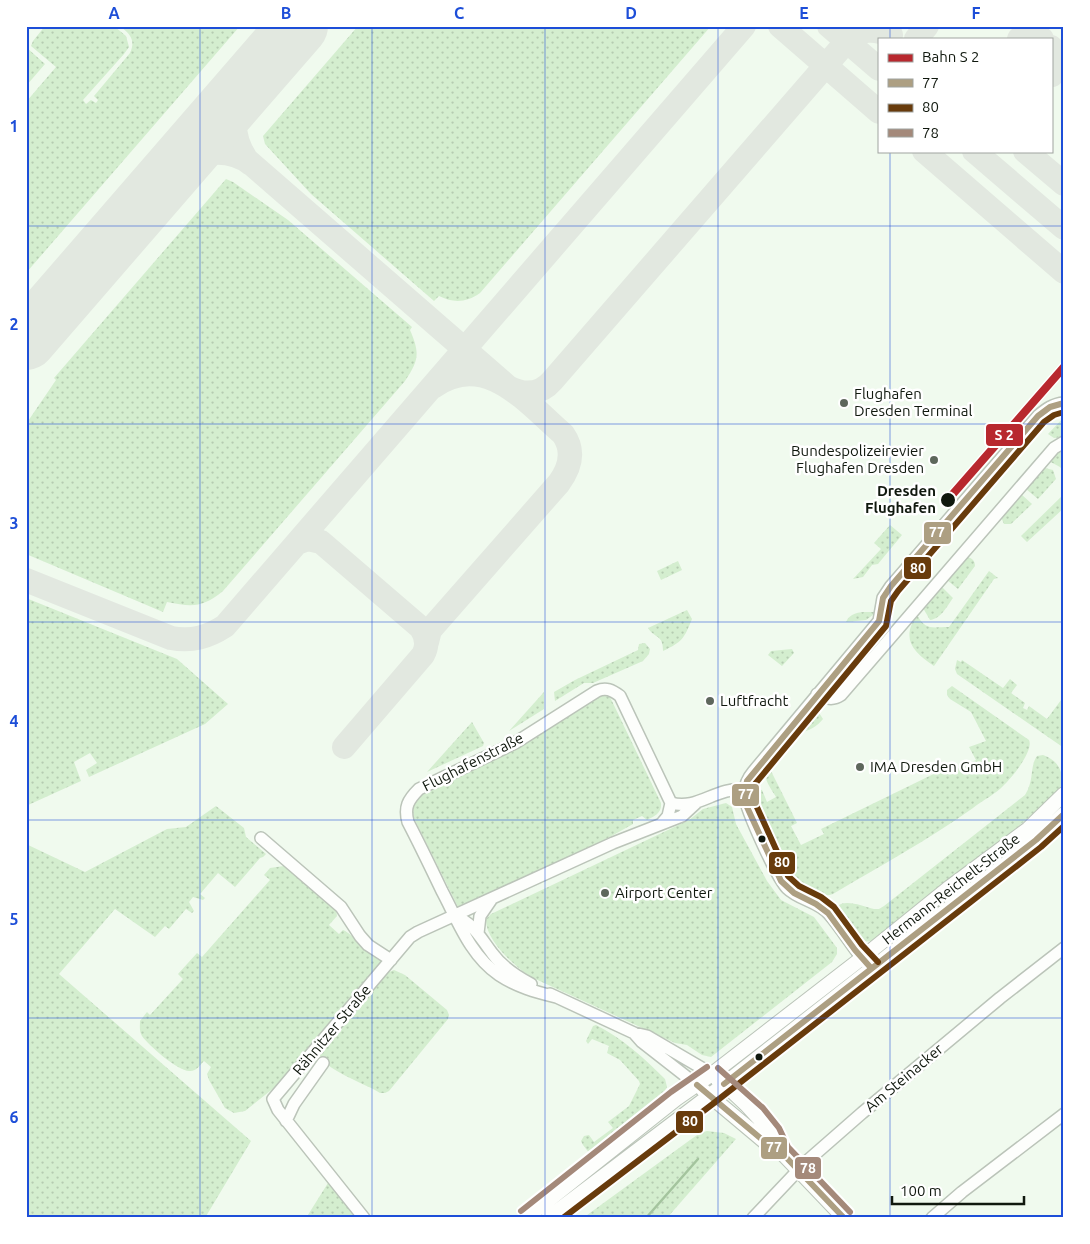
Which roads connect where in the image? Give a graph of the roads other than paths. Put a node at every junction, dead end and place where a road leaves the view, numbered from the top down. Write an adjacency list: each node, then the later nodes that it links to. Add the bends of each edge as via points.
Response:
1 (1064, 403): 3 (street, via 1054,404 1038,416 891,586 883,598 879,621)
2 (1064, 442): 3 (street, via 1054,448 841,695 827,699)
3 (817, 694): 4 (street, via 753,772)
4 (745, 790): 7 (street, via 721,792); 16 (street, via 746,807 781,881 794,894 828,913)
5 (1064, 794): 16 (main road, Hermann-Reichelt-Straße, via 1028,829 950,887)
6 (671, 803): 7 (street); 9 (street, via 668,816); 12 (street, Flughafenstraße, via 620,696 604,688 597,691 515,743 419,789 408,802 408,822)
7 (696, 803): 9 (street, via 682,816)
8 (1064, 814): 16 (main road, Hermann-Reichelt-Straße, via 1036,840)
9 (662, 822): 11 (street)
10 (261, 838): 15 (street, via 341,907 368,945)
11 (493, 898): 12 (street, Rähnitzer Straße); 13 (street, via 480,916)
12 (454, 915): 13 (street, Flughafenstraße); 15 (street, Rähnitzer Straße, via 410,937); 17 (street, Flughafenstraße, via 469,943 489,967 514,984)
13 (478, 933): 17 (street, Flughafenstraße, via 500,964)
14 (1064, 948): 27 (street, Am Steinacker, via 862,1113)
15 (391, 960): 25 (street, Rähnitzer Straße, via 273,1099)
16 (866, 963): 20 (main road, Hermann-Reichelt-Straße); 21 (main road, Hermann-Reichelt-Straße)
17 (556, 997): 18 (street, Flughafenstraße)
18 (634, 1033): 20 (street, Flughafenstraße, via 647,1036); 22 (street, Flughafenstraße)
19 (323, 1063): 25 (street)
20 (712, 1074): 21 (main road, Flughafenstraße); 22 (main road, Hermann-Reichelt-Straße)
21 (724, 1084): 23 (main road, Hermann-Reichelt-Straße); 26 (main road, Flughafenstraße, via 772,1133)
22 (697, 1085): 23 (main road, Flughafenstraße); 29 (main road, Hermann-Reichelt-Straße)
23 (709, 1096): 26 (main road, Flughafenstraße); 30 (main road, Hermann-Reichelt-Straße)
24 (1064, 1114): 33 (street)
25 (286, 1121): 28 (street)
26 (781, 1152): 27 (main road, Flughafenstraße)
27 (799, 1169): 31 (street, Am Steinacker); 32 (main road, Flughafenstraße)
28 (364, 1218)
29 (526, 1218)
30 (548, 1218)
31 (753, 1218)
32 (844, 1218)
33 (932, 1218)

